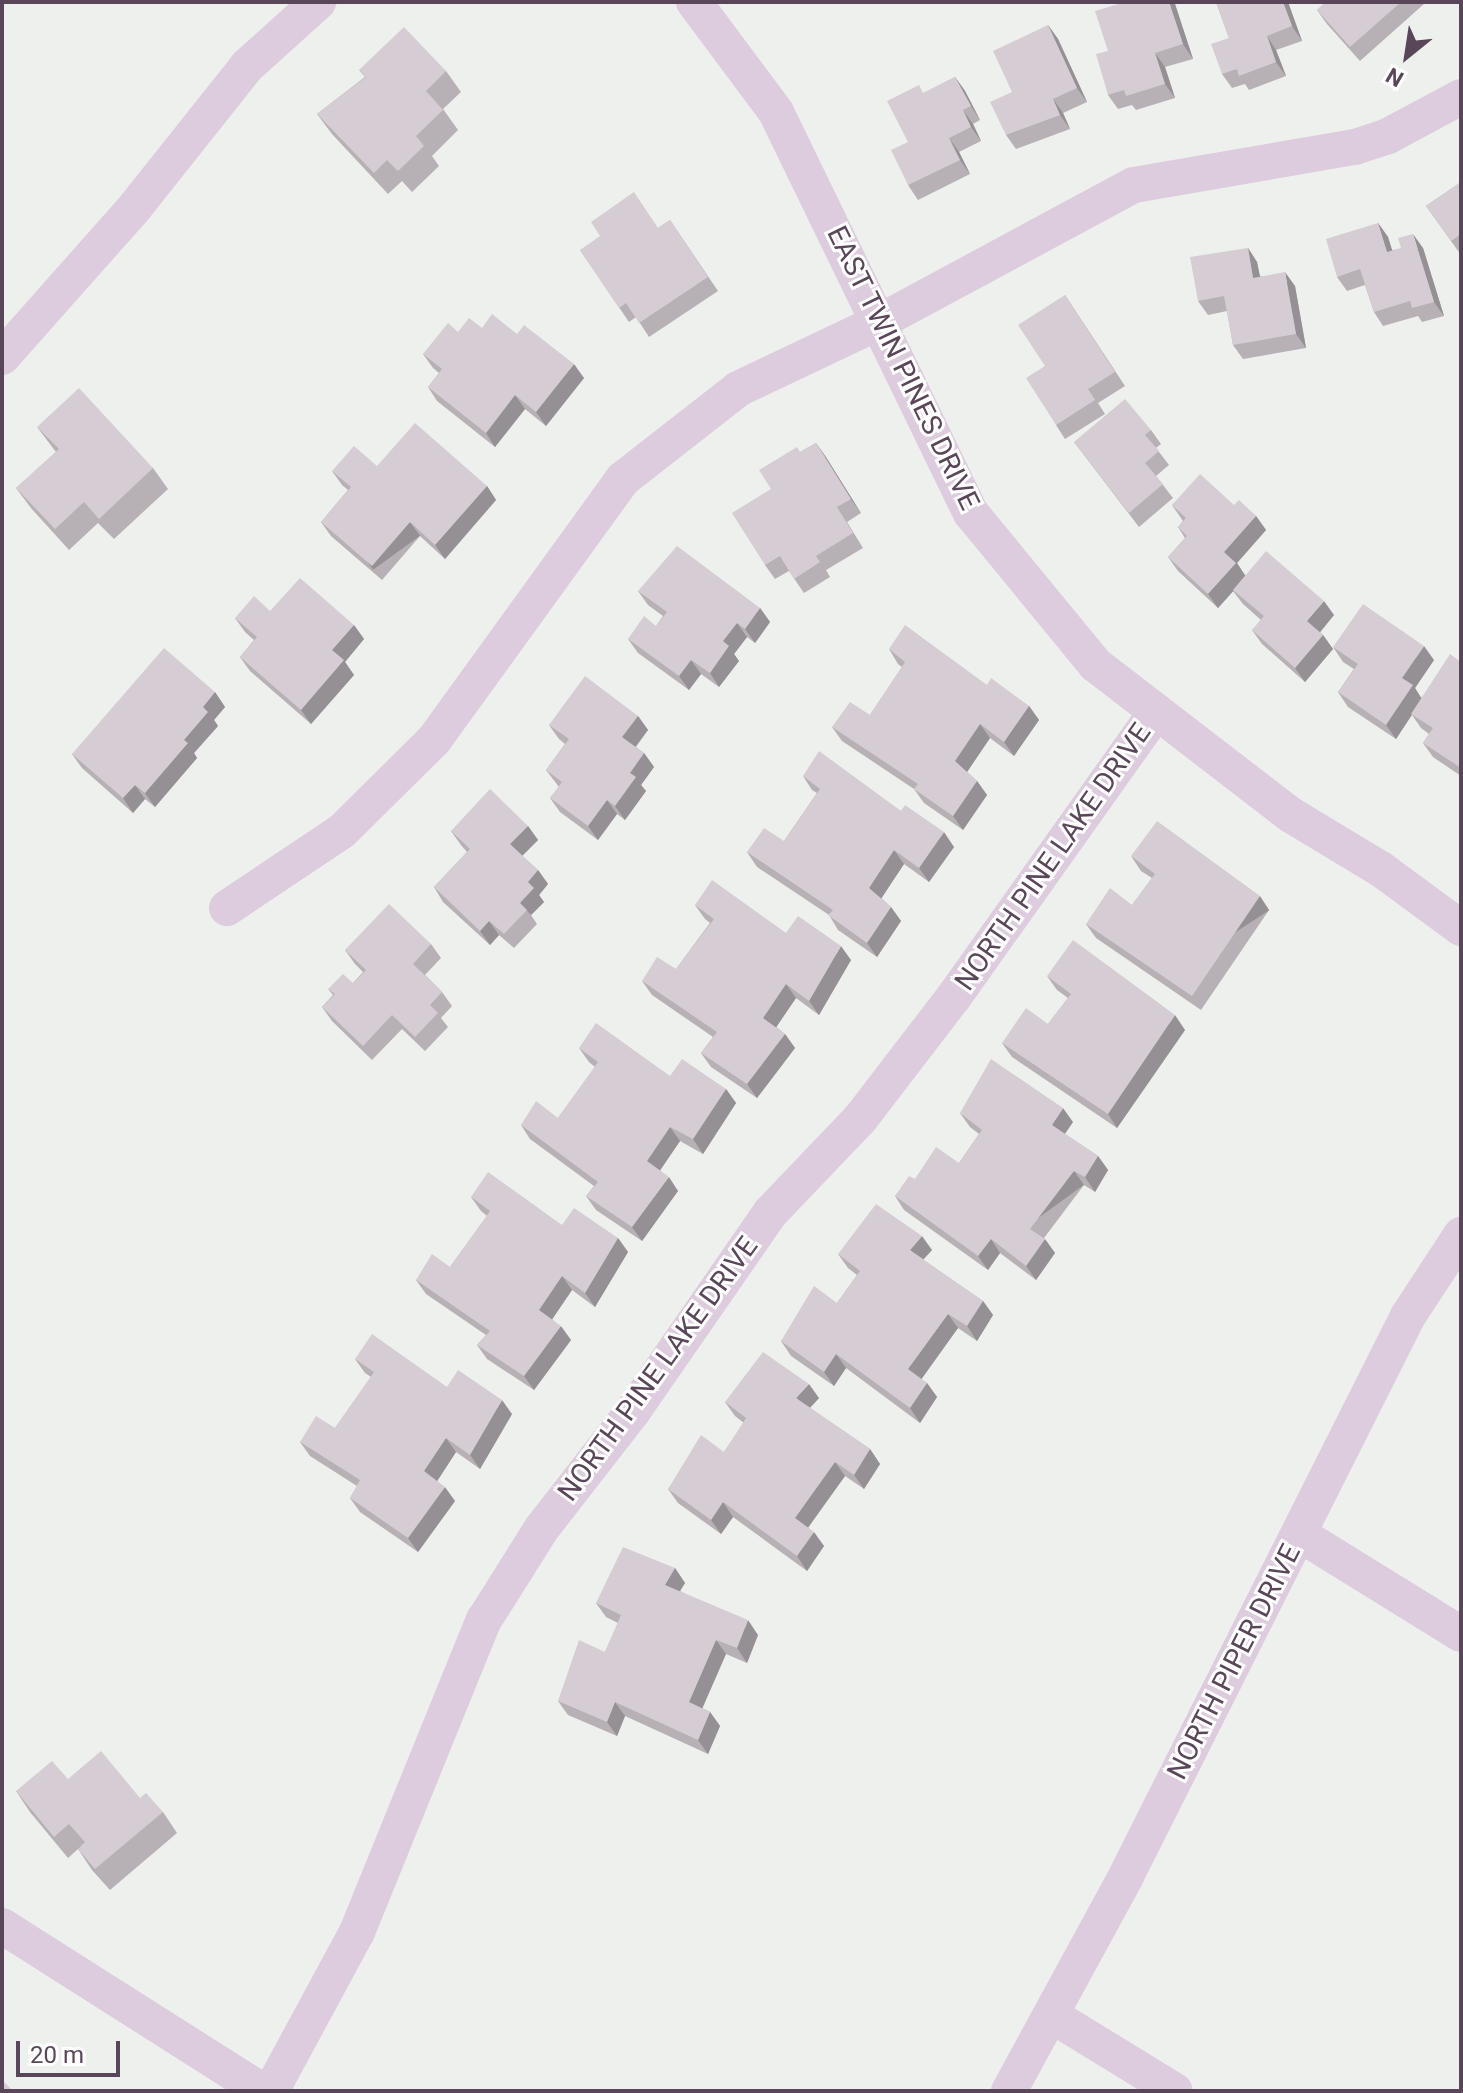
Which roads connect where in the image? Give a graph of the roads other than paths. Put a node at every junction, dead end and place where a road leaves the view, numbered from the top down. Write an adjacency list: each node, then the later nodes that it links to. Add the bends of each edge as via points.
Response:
1 (318, 2): 5 (street, via 247,66 135,207)
2 (694, 2): 4 (street, EAST TWIN PINES DRIVE, via 776,112)
3 (1461, 97): 4 (street, via 1355,147 1134,185)
4 (881, 321): 6 (street, EAST TWIN PINES DRIVE, via 971,513 1096,665); 7 (street, via 738,389 623,479 434,740 342,831)
5 (2, 357)
6 (1155, 714): 8 (street, EAST TWIN PINES DRIVE, via 1291,815 1382,870); 15 (street, NORTH PINE LAKE DRIVE, via 953,998 860,1119 771,1212 633,1411 542,1528 484,1620 357,1932)
7 (227, 908)
8 (1461, 928)
9 (1461, 1235): 10 (street, NORTH PIPER DRIVE, via 1408,1316)
10 (1299, 1534): 11 (street); 13 (street, NORTH PIPER DRIVE)
11 (1461, 1634)
12 (2, 1926): 14 (street)
13 (1051, 2015): 16 (street, NORTH PIPER DRIVE); 17 (street)
14 (262, 2091)
15 (271, 2091)
16 (1009, 2091)
17 (1175, 2091)

